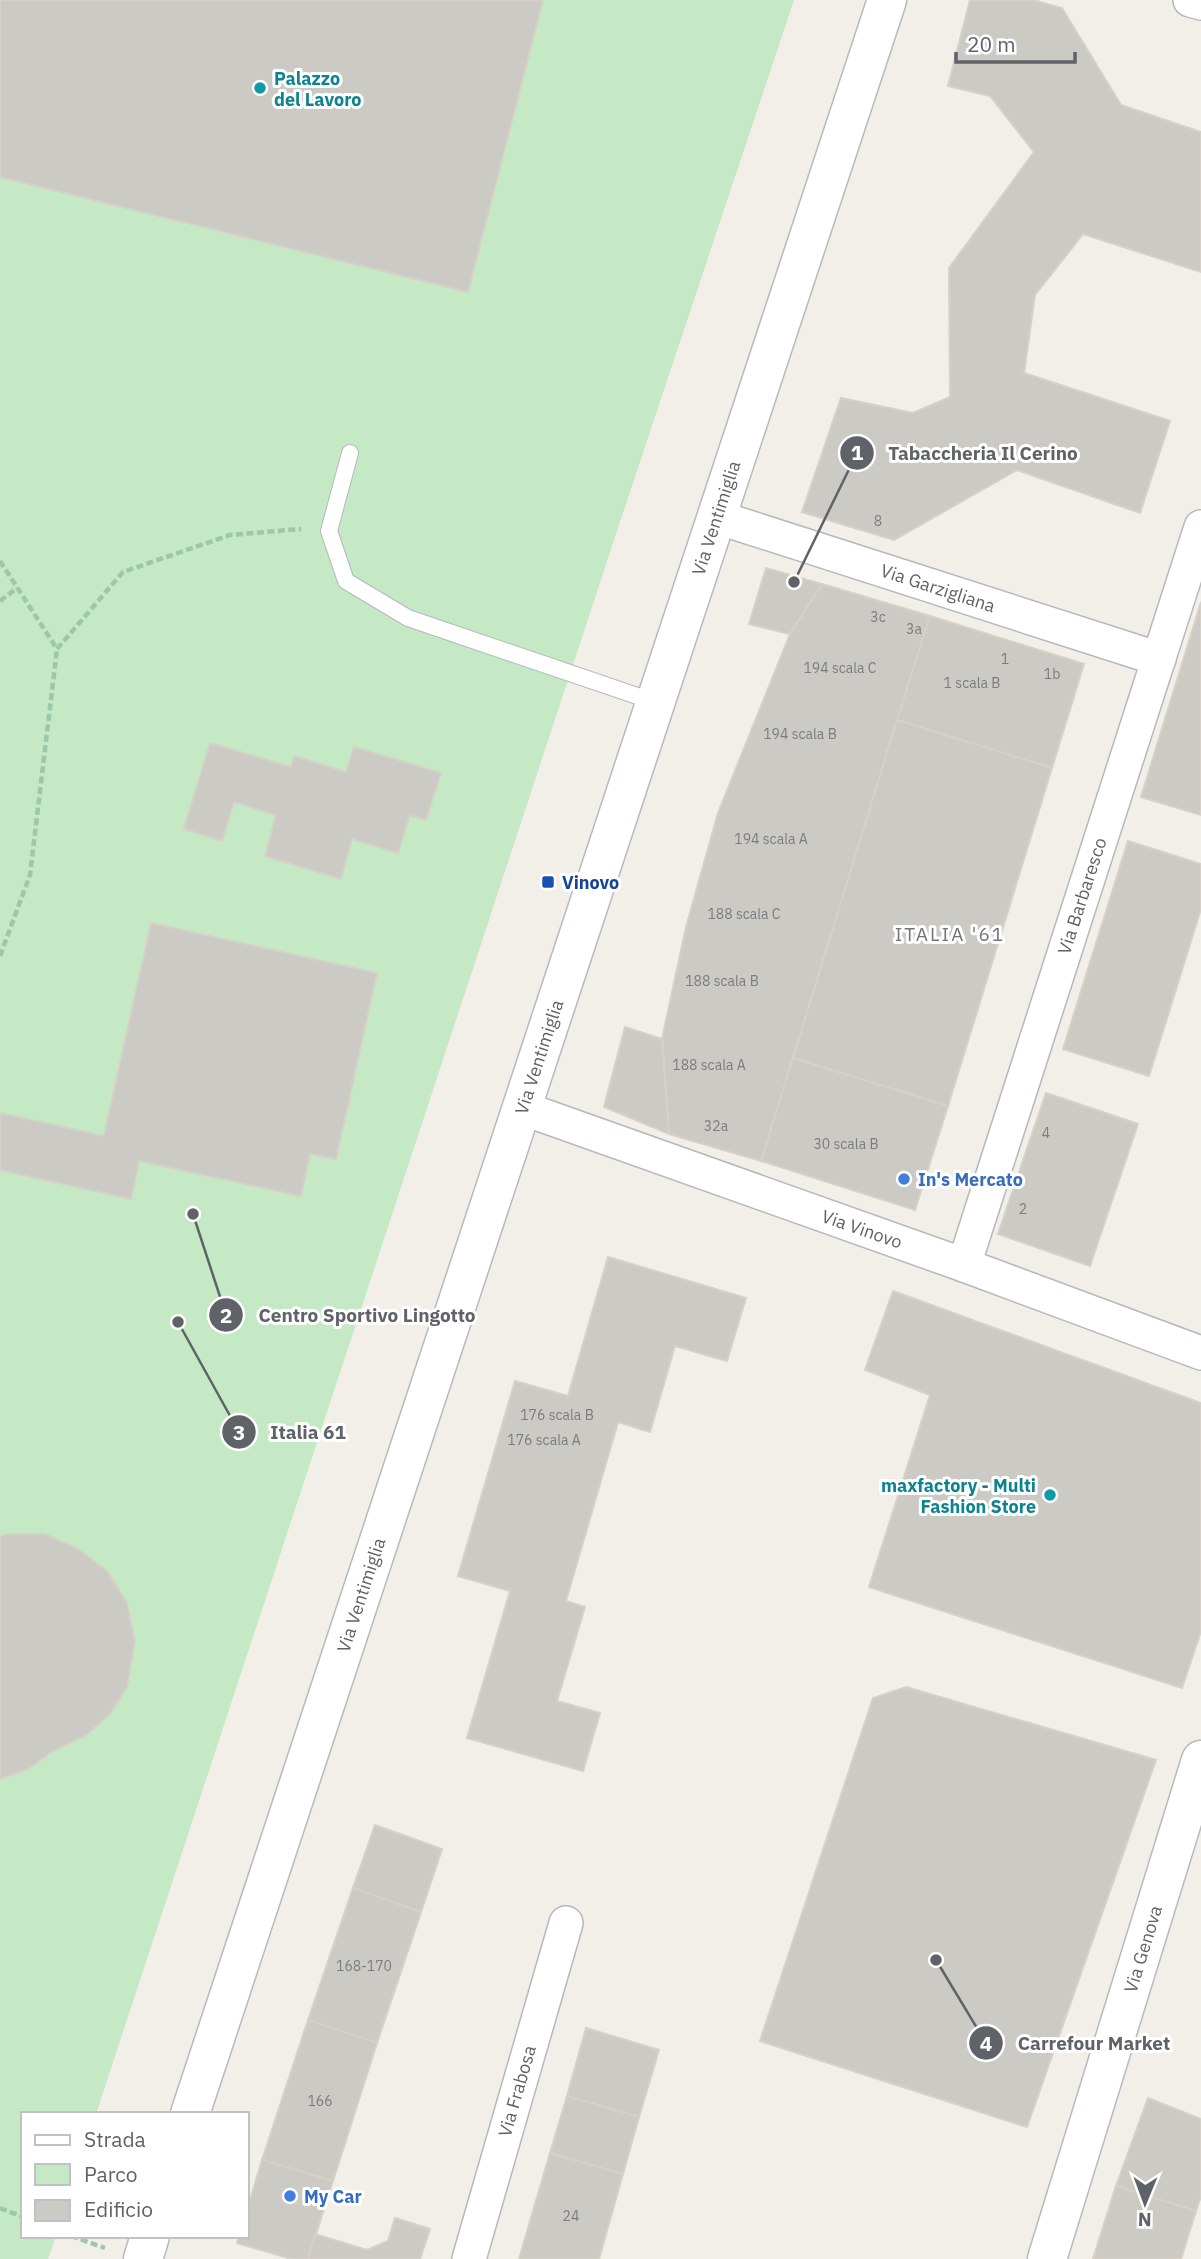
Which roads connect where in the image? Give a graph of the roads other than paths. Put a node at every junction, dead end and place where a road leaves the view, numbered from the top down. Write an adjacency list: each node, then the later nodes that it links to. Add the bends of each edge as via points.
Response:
1 (887, 0): 5 (street, Via Ventimiglia)
2 (1190, 0): 3 (street)
3 (1201, 3)
4 (350, 453): 8 (lane, via 329,531 346,581 408,618)
5 (717, 517): 7 (street, Via Garzigliana); 8 (street, Via Ventimiglia)
6 (1201, 527): 7 (street, Via Barbaresco)
7 (1159, 659): 10 (street, Via Barbaresco)
8 (656, 702): 9 (street, Via Ventimiglia)
9 (522, 1108): 10 (street, Via Vinovo); 14 (street, Via Ventimiglia)
10 (964, 1265): 11 (street, Via Vinovo)
11 (1201, 1353)
12 (1201, 1760): 18 (street, Via Genova)
13 (566, 1923): 17 (street, Via Frabosa)
14 (191, 2112)
15 (149, 2238): 16 (street)
16 (143, 2259)
17 (469, 2259)
18 (1048, 2259)

